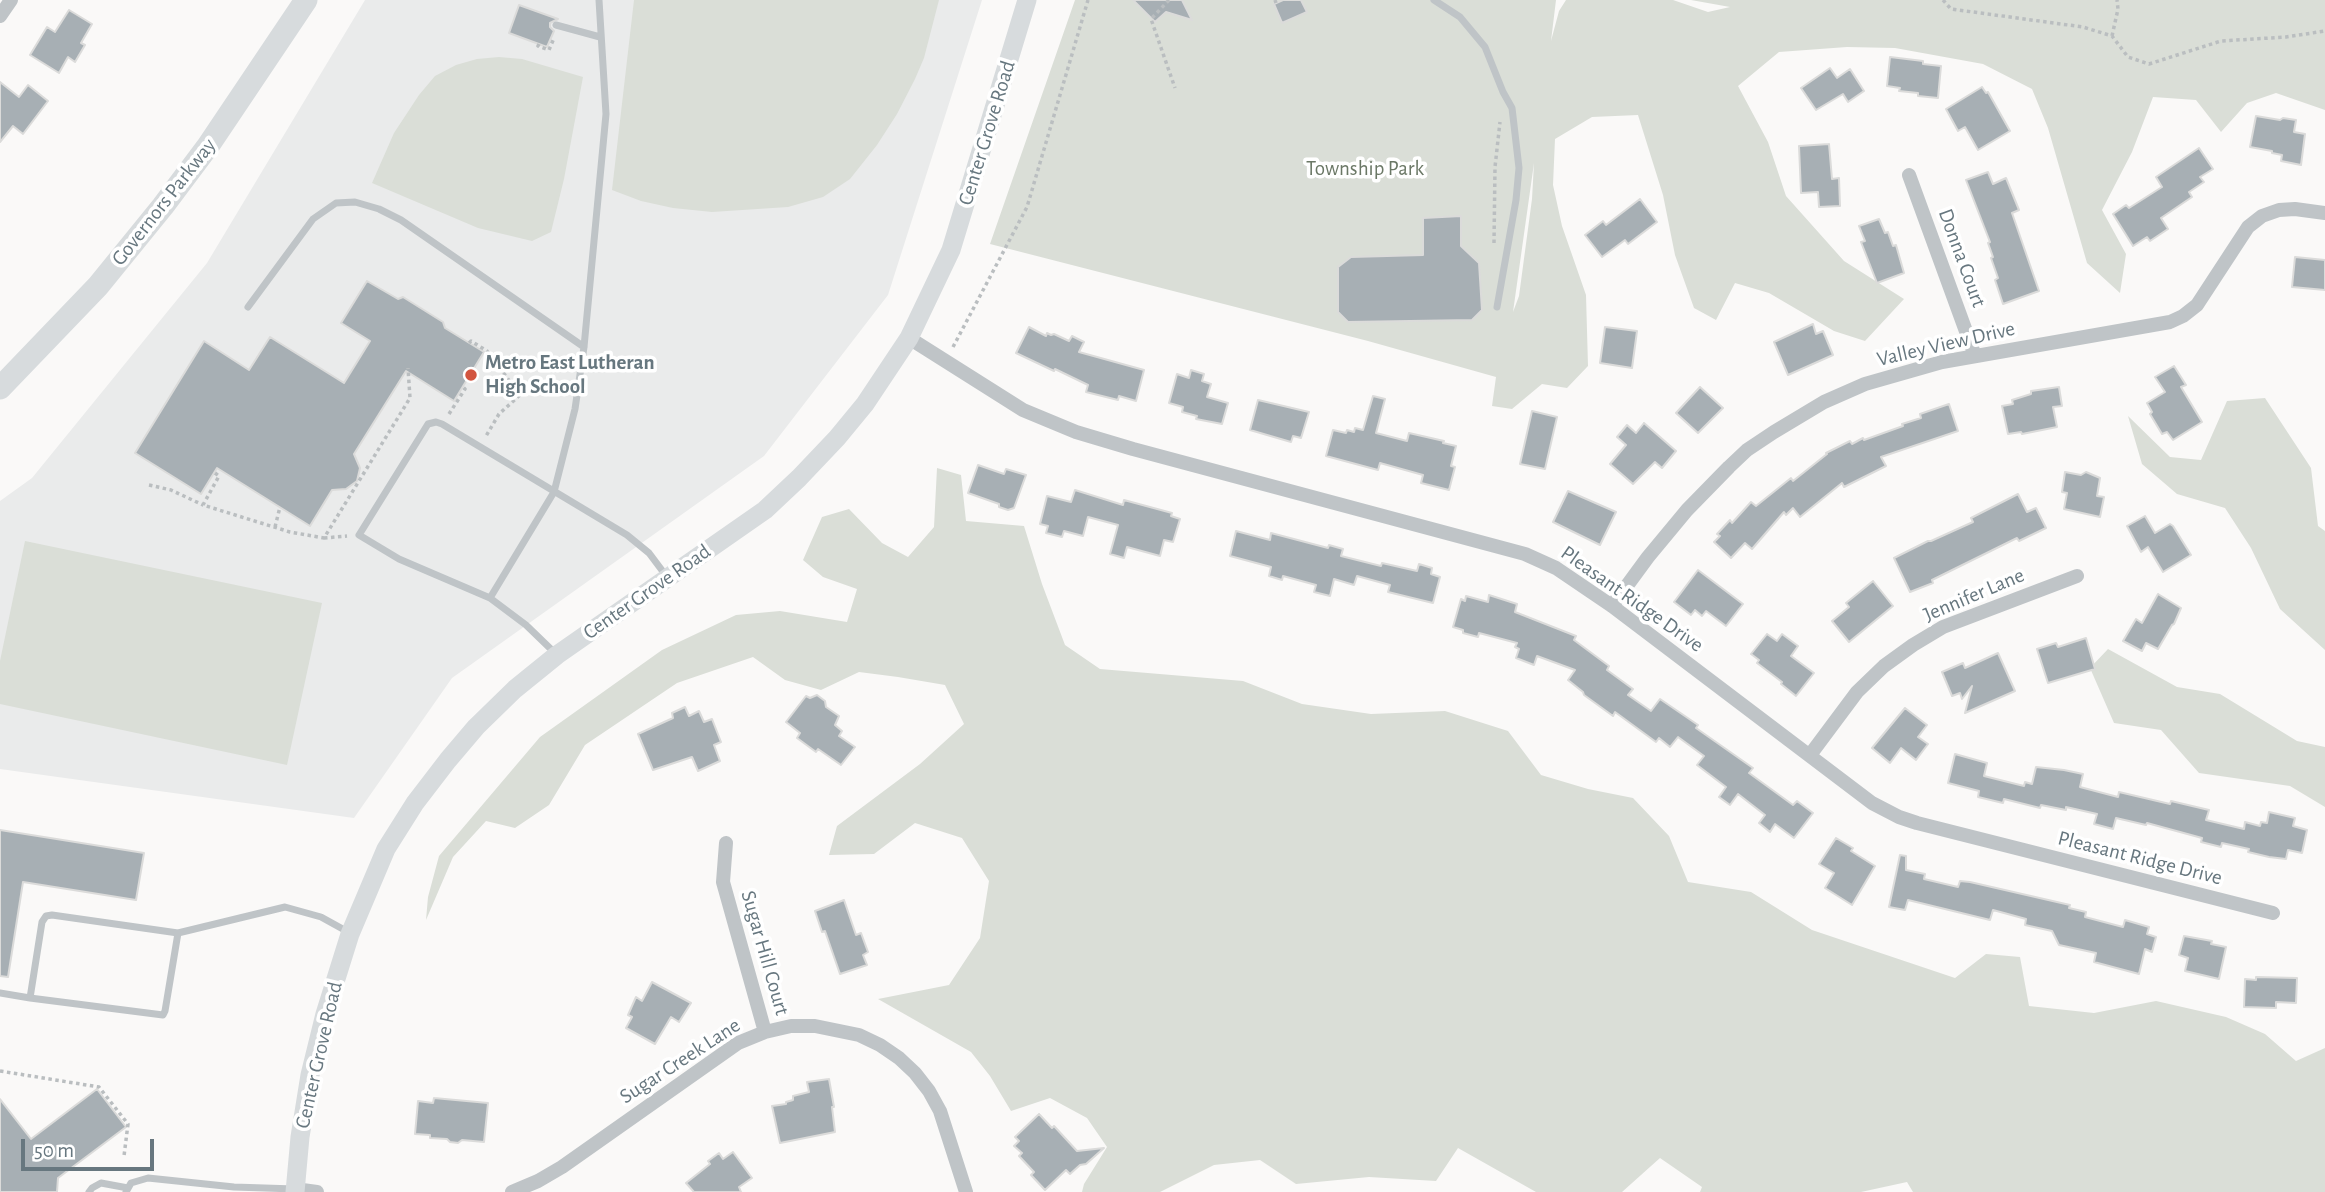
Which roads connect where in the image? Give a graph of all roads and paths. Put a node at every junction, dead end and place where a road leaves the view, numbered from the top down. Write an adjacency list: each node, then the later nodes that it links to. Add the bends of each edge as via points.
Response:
1 (11, 0): 10 (street)
2 (306, 0): 30 (main road, Governors Parkway, via 163,206 99,286)
3 (599, 0): 14 (lane)
4 (1027, 0): 23 (street, Center Grove Road, via 951,250)
5 (1088, 0): 27 (path, via 1027,207)
6 (1169, 0): 16 (path, via 1151,19)
7 (1434, 0): 17 (lane, via 1460,17 1485,47)
8 (1943, 0): 13 (path, via 1951,9 2083,27)
9 (2117, 0): 13 (path)
10 (0, 16)
11 (557, 25): 14 (lane); 15 (path, via 549,50)
12 (2325, 31): 13 (path, via 2221,41 2149,64 2128,57)
13 (2112, 36)
14 (600, 37): 25 (lane, via 606,114)
15 (539, 44)
16 (1175, 88)
17 (1503, 92): 20 (path); 22 (lane, via 1512,108 1519,169)
18 (1909, 175): 26 (street, Donna Court)
19 (2325, 213): 26 (street, Valley View Drive, via 2295,209 2262,216 2248,226 2197,305 2170,322)
20 (1494, 243)
21 (248, 307): 25 (lane, via 313,219 336,204 355,202 401,220)
22 (1497, 307)
23 (909, 338): 27 (street, Pleasant Ridge Drive); 42 (street, Center Grove Road, via 865,404 799,478 765,510)
24 (469, 344): 32 (path, via 471,341 487,351 520,395 499,414)
25 (584, 347): 35 (lane, via 575,409)
26 (1975, 356): 44 (street, Valley View Drive, via 1865,384 1824,402 1747,450 1687,510)
27 (945, 361): 44 (street, Pleasant Ridge Drive, via 1023,410 1076,432 1525,554 1556,568)
28 (408, 368): 40 (path, via 410,398)
29 (463, 387): 31 (path)
30 (0, 388)
31 (442, 424): 32 (lane); 39 (lane, via 432,422 425,427)
32 (480, 447): 35 (lane)
33 (215, 472): 36 (path, via 219,476)
34 (149, 485): 36 (path)
35 (554, 492): 42 (lane, via 639,543); 43 (lane)
36 (202, 505): 38 (path)
37 (280, 508): 38 (path)
38 (275, 527): 40 (path)
39 (359, 535): 40 (path); 43 (lane, via 399,559)
40 (324, 538)
41 (2077, 576): 46 (street, Jennifer Lane, via 1956,622 1913,645 1857,692)
42 (667, 578): 45 (street, Center Grove Road)
43 (491, 598): 45 (lane)
44 (1612, 606): 46 (street, Pleasant Ridge Drive)
45 (556, 654): 50 (street, Center Grove Road, via 476,727 415,803 386,849)
46 (1810, 755): 48 (street, Pleasant Ridge Drive, via 1871,803 1917,823)
47 (726, 844): 53 (street, Sugar Hill Court, via 723,882)
48 (2273, 913)
49 (178, 933): 50 (lane, via 285,907 321,917); 52 (lane, via 46,916); 52 (lane, via 163,1015)
50 (350, 934): 57 (street, Center Grove Road, via 310,1075)
51 (0, 993): 52 (lane)
52 (30, 998)
53 (765, 1032): 60 (street, Sugar Creek Lane, via 738,1043 562,1167); 61 (street, Sugar Creek Lane, via 791,1026 832,1028 859,1035 899,1058 929,1091 940,1111)
54 (0, 1071): 55 (path, via 99,1087 128,1124)
55 (124, 1156)
56 (127, 1190): 57 (lane, via 137,1181 154,1178); 58 (lane, via 101,1184)
57 (295, 1190): 59 (street)
58 (89, 1192)
59 (317, 1192)
60 (512, 1192)
61 (966, 1192)

